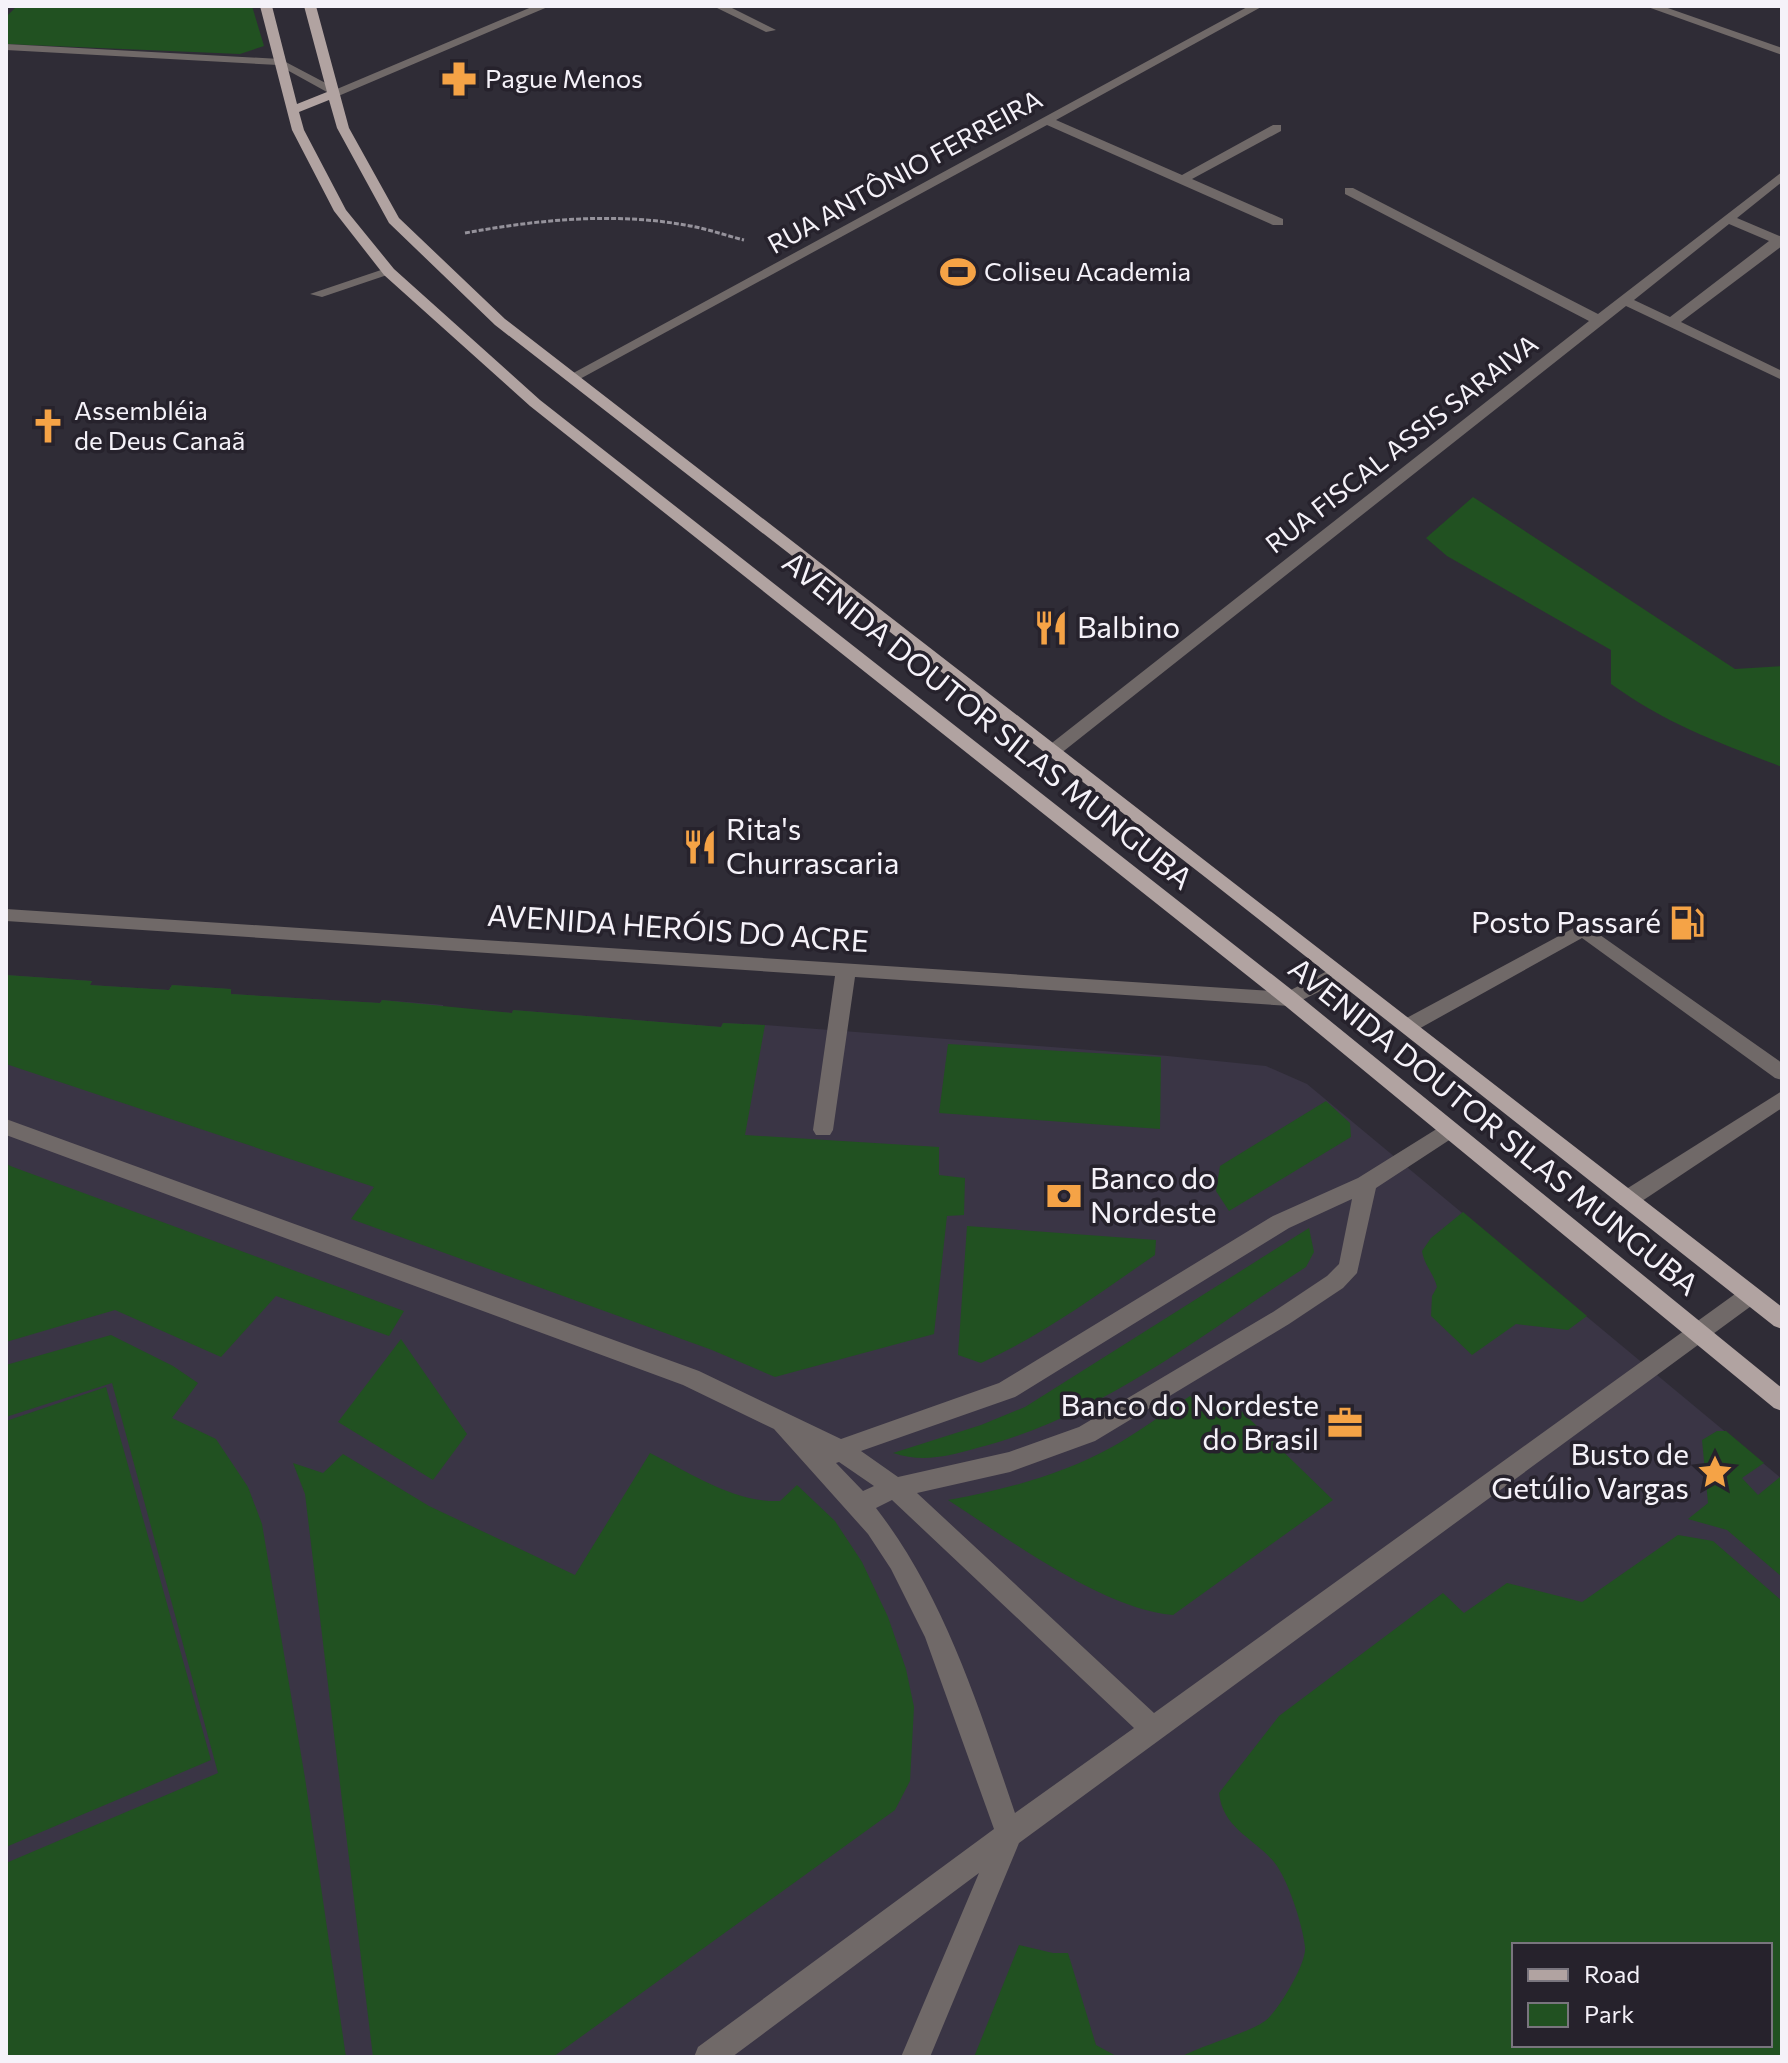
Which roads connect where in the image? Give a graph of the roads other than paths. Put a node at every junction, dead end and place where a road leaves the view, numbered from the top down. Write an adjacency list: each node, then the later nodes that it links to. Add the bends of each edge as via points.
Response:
1 (266, 6): 10 (main road, AVENIDA DOUTOR SILAS MUNGUBA)
2 (310, 6): 11 (main road, AVENIDA DOUTOR SILAS MUNGUBA)
3 (544, 6): 11 (street)
4 (719, 6): 7 (street)
5 (1257, 6): 13 (street, RUA ANTÔNIO FERREIRA)
6 (1651, 6): 9 (street)
7 (770, 30)
8 (6, 47): 10 (street)
9 (1782, 52)
10 (280, 62): 11 (street); 12 (main road, AVENIDA DOUTOR SILAS MUNGUBA)
11 (336, 93): 12 (main road); 27 (main road, AVENIDA DOUTOR SILAS MUNGUBA, via 343,128 394,220 500,322)
12 (293, 110): 21 (main road, AVENIDA DOUTOR SILAS MUNGUBA, via 340,211)
13 (1049, 121): 16 (street); 27 (street, RUA ANTÔNIO FERREIRA)
14 (1277, 128): 16 (street)
15 (1782, 176): 18 (street, RUA FISCAL ASSIS SARAIVA)
16 (1185, 178): 19 (street)
17 (1349, 191): 24 (street)
18 (1727, 218): 20 (street); 23 (street, RUA FISCAL ASSIS SARAIVA)
19 (1278, 222)
20 (1780, 241): 25 (street)
21 (389, 272): 22 (street); 32 (main road, AVENIDA DOUTOR SILAS MUNGUBA, via 535,403)
22 (317, 294)
23 (1624, 300): 24 (street, RUA FISCAL ASSIS SARAIVA); 25 (street)
24 (1598, 320): 28 (street, RUA FISCAL ASSIS SARAIVA)
25 (1672, 322): 26 (street)
26 (1782, 376)
27 (573, 377): 28 (main road, AVENIDA DOUTOR SILAS MUNGUBA)
28 (1054, 750): 31 (main road, AVENIDA DOUTOR SILAS MUNGUBA)
29 (6, 915): 30 (street, AVENIDA HERÓIS DO ACRE)
30 (846, 970): 32 (street, AVENIDA HERÓIS DO ACRE); 37 (street)
31 (1340, 973): 32 (street); 33 (main road, AVENIDA DOUTOR SILAS MUNGUBA)
32 (1290, 999): 38 (main road, AVENIDA DOUTOR SILAS MUNGUBA)
33 (1408, 1026): 34 (street, via 1583,929); 40 (main road, AVENIDA DOUTOR SILAS MUNGUBA)
34 (1782, 1073)
35 (1782, 1098): 40 (street)
36 (6, 1127): 45 (street, via 677,1372 772,1415)
37 (823, 1130)
38 (1450, 1130): 39 (street); 43 (main road, AVENIDA DOUTOR SILAS MUNGUBA)
39 (1366, 1184): 45 (street, via 1281,1222 1007,1390 858,1441); 46 (street, via 1349,1267 1281,1318 1087,1434 1010,1462)
40 (1628, 1199): 41 (main road, AVENIDA DOUTOR SILAS MUNGUBA)
41 (1750, 1295): 42 (main road, AVENIDA DOUTOR SILAS MUNGUBA); 43 (street)
42 (1782, 1320)
43 (1698, 1333): 44 (main road, AVENIDA DOUTOR SILAS MUNGUBA); 48 (street)
44 (1782, 1401)
45 (830, 1456): 46 (street); 47 (street)
46 (895, 1488): 47 (street); 48 (street)
47 (860, 1504): 49 (street, via 894,1551 925,1611)
48 (1154, 1730): 49 (street)
49 (1009, 1834): 50 (street); 51 (street)
50 (708, 2057)
51 (915, 2057)

